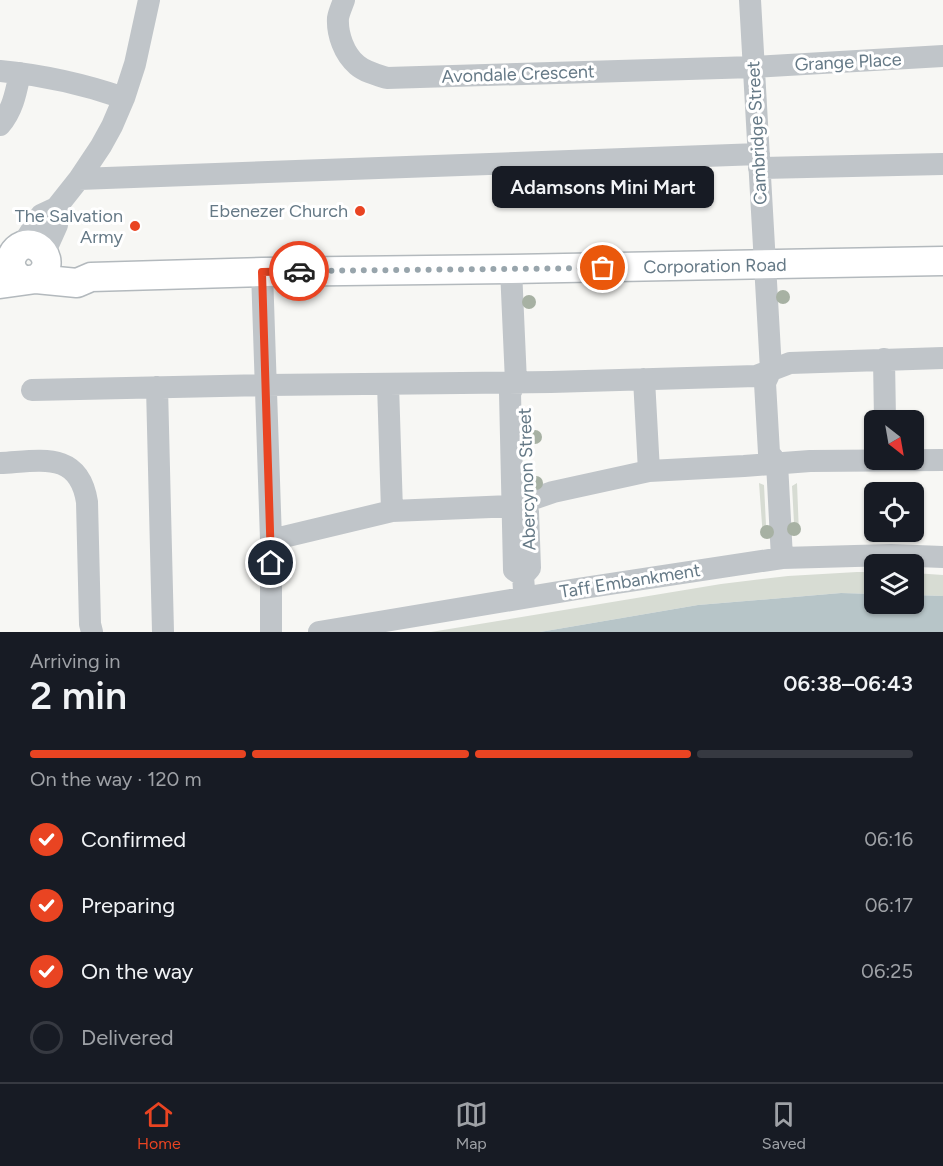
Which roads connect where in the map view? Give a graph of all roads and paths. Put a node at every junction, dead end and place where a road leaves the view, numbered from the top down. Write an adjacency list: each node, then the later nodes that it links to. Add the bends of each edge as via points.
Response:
1 (149, 0): 7 (street)
2 (344, 0): 5 (street, Avondale Crescent, via 338,17 345,49 356,64 387,78)
3 (750, 0): 5 (street, Cambridge Street)
4 (943, 56): 5 (street, Grange Place)
5 (753, 67): 9 (street, Cambridge Street)
6 (10, 72): 7 (street, via 45,76); 8 (street, via 12,105)
7 (124, 98): 11 (street)
8 (0, 125)
9 (759, 161): 10 (street); 11 (street); 14 (street, Cambridge Street)
10 (943, 165)
11 (80, 179): 13 (street, via 56,208 41,215)
12 (943, 261): 14 (main road, Corporation Road)
13 (23, 263): 16 (main road, Corporation Road, via 77,283 91,277)
14 (764, 265): 15 (main road, Corporation Road); 19 (street, Cambridge Street)
15 (511, 269): 16 (main road, Corporation Road); 21 (street, Abercynon Street)
16 (262, 272): 23 (street)
17 (943, 358): 18 (street)
18 (884, 359): 19 (street); 26 (street)
19 (771, 365): 20 (street, via 756,376); 31 (street, Cambridge Street, via 780,380 784,439 784,450)
20 (644, 380): 21 (street); 32 (street)
21 (516, 382): 22 (street); 33 (street, Abercynon Street, via 525,391)
22 (388, 384): 23 (street); 34 (street)
23 (266, 385): 24 (street); 35 (street)
24 (157, 387): 25 (street); 40 (street)
25 (32, 390)
26 (885, 410)
27 (864, 460): 31 (street)
28 (924, 460): 29 (street)
29 (943, 460)
30 (0, 463): 39 (street, via 58,462 80,477 87,502)
31 (777, 463): 32 (street); 37 (street, Cambridge Street)
32 (649, 471): 33 (street)
33 (520, 503): 34 (street); 38 (street, Abercynon Street, via 530,568)
34 (392, 511): 35 (street)
35 (271, 540): 41 (street)
36 (943, 557): 37 (street, Taff Embankment)
37 (782, 558): 38 (street, Taff Embankment)
38 (524, 587): 42 (street, Taff Embankment)
39 (92, 632)
40 (163, 632)
41 (271, 632)
42 (319, 632)

